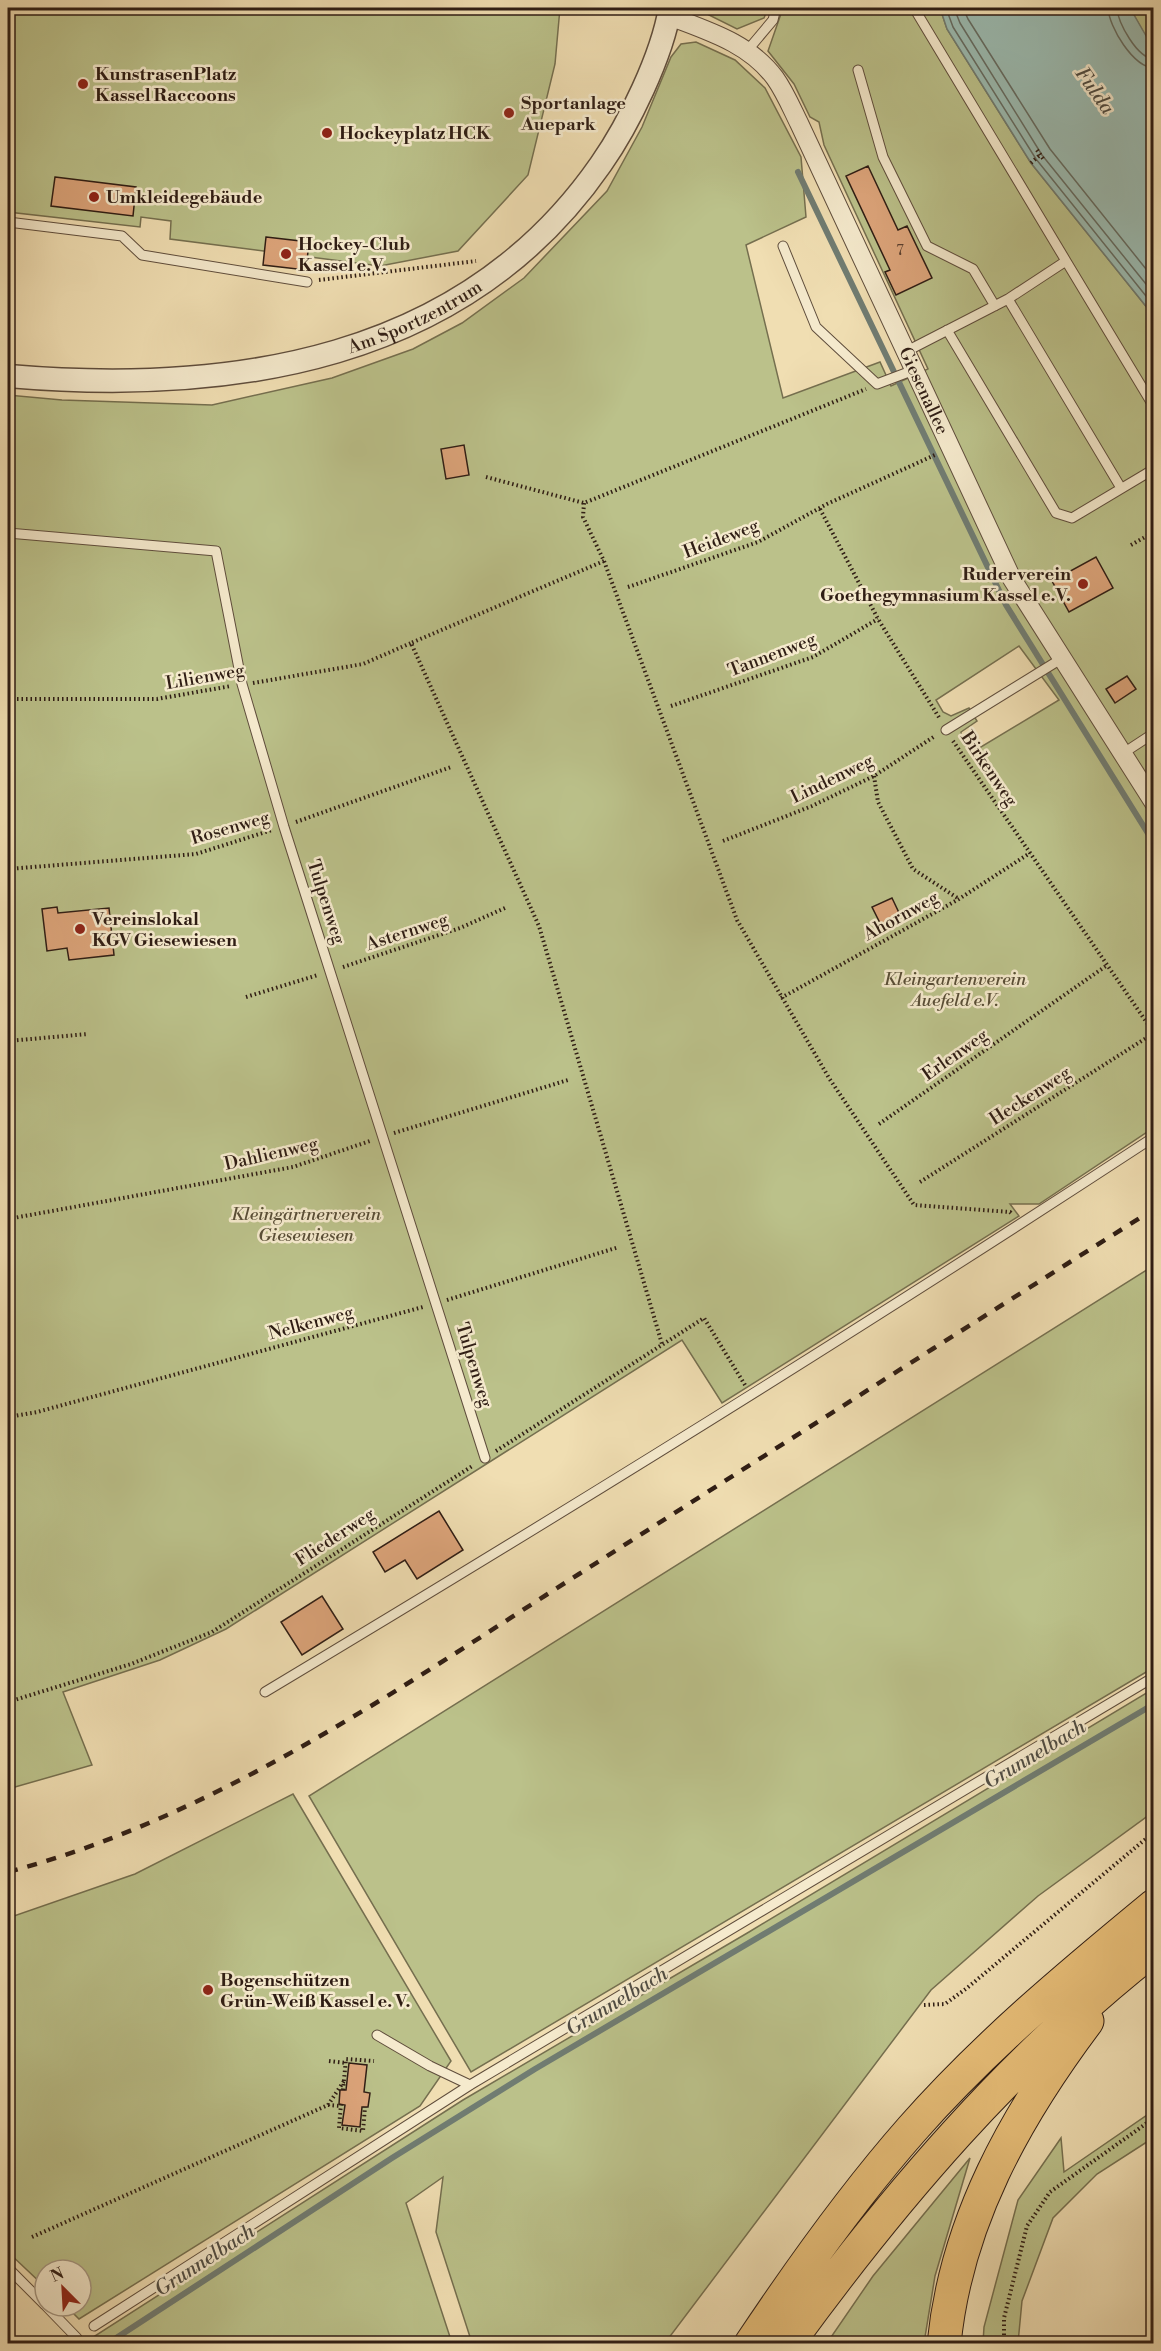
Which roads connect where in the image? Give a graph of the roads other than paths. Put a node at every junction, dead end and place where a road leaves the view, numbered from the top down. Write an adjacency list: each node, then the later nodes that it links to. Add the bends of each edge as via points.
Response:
1 (776, 8): 4 (lane, via 773,20)
2 (914, 8): 8 (lane)
3 (669, 12): 4 (street, Giesenallee, via 726,37); 15 (street, Am Sportzentrum, via 650,71 620,136 579,196 522,253 452,305 389,334 256,371 158,381)
4 (747, 51): 13 (street, Giesenallee, via 776,79 800,123)
5 (858, 69): 11 (lane, via 884,157 927,246 973,269)
6 (8, 222): 9 (lane, via 122,236 141,255)
7 (783, 246): 14 (lane, via 816,327 878,384)
8 (1066, 261): 10 (lane); 16 (lane)
9 (307, 282)
10 (1008, 299): 11 (lane); 18 (lane)
11 (995, 306): 12 (lane)
12 (947, 330): 13 (lane); 18 (lane, via 1056,513 1072,518)
13 (905, 352): 14 (street, Giesenallee)
14 (908, 372): 20 (street, Giesenallee)
15 (8, 376)
16 (1154, 406)
17 (1154, 469): 18 (lane)
18 (1121, 488)
19 (8, 533): 26 (lane, Tulpenweg, via 216,551 242,684 284,827)
20 (1056, 662): 21 (lane); 23 (street, Giesenallee)
21 (946, 730)
22 (1154, 733): 23 (lane)
23 (1122, 753): 24 (street, Giesenallee)
24 (1154, 803)
25 (1154, 1137): 28 (lane, via 480,1563)
26 (485, 1458)
27 (1154, 1677): 33 (lane)
28 (265, 1692)
29 (1154, 1906): 39 (highway, via 1029,2010 913,2128 814,2249)
30 (1154, 1948): 31 (highway)
31 (1126, 1970): 40 (highway, via 1035,2049 975,2111 856,2249); 41 (highway, via 1050,2072 993,2169 968,2230)
32 (377, 2035): 33 (lane)
33 (470, 2085): 37 (lane)
34 (8, 2268): 35 (lane)
35 (33, 2294)
36 (57, 2318): 38 (lane)
37 (93, 2326)
38 (77, 2338)
39 (751, 2343)
40 (787, 2343)
41 (944, 2343)

